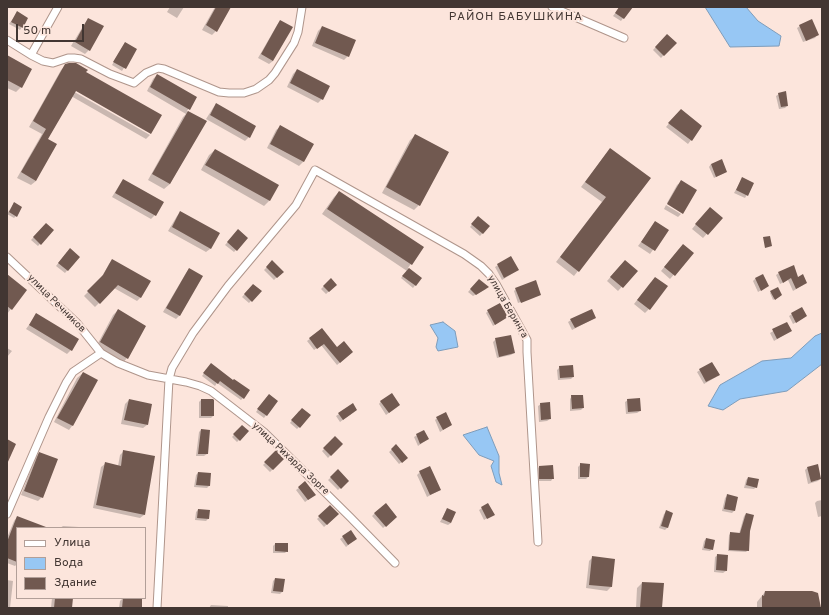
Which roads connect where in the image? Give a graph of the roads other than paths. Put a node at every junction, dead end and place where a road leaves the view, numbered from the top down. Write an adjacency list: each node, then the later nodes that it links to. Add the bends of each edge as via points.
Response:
1 (58, 7): 6 (street)
2 (302, 7): 6 (street, via 294,42 275,73 256,89 244,93 220,92 158,68 146,73 134,83 81,59 68,58 53,63)
3 (552, 7): 4 (street)
4 (624, 38)
5 (7, 40): 6 (street)
6 (32, 55)
7 (7, 257): 8 (street, улица Речников, via 77,323)
8 (101, 353): 9 (street, улица Речников, via 118,363); 10 (street, via 73,372 66,383)
9 (169, 379): 11 (street, улица Беринга, via 172,368 193,333 228,286 296,205 315,170 464,254 481,266 496,284 527,340); 12 (street, улица Рихарда Зорге, via 211,391 264,432); 13 (street)
10 (7, 514)
11 (538, 542)
12 (395, 563)
13 (157, 608)

